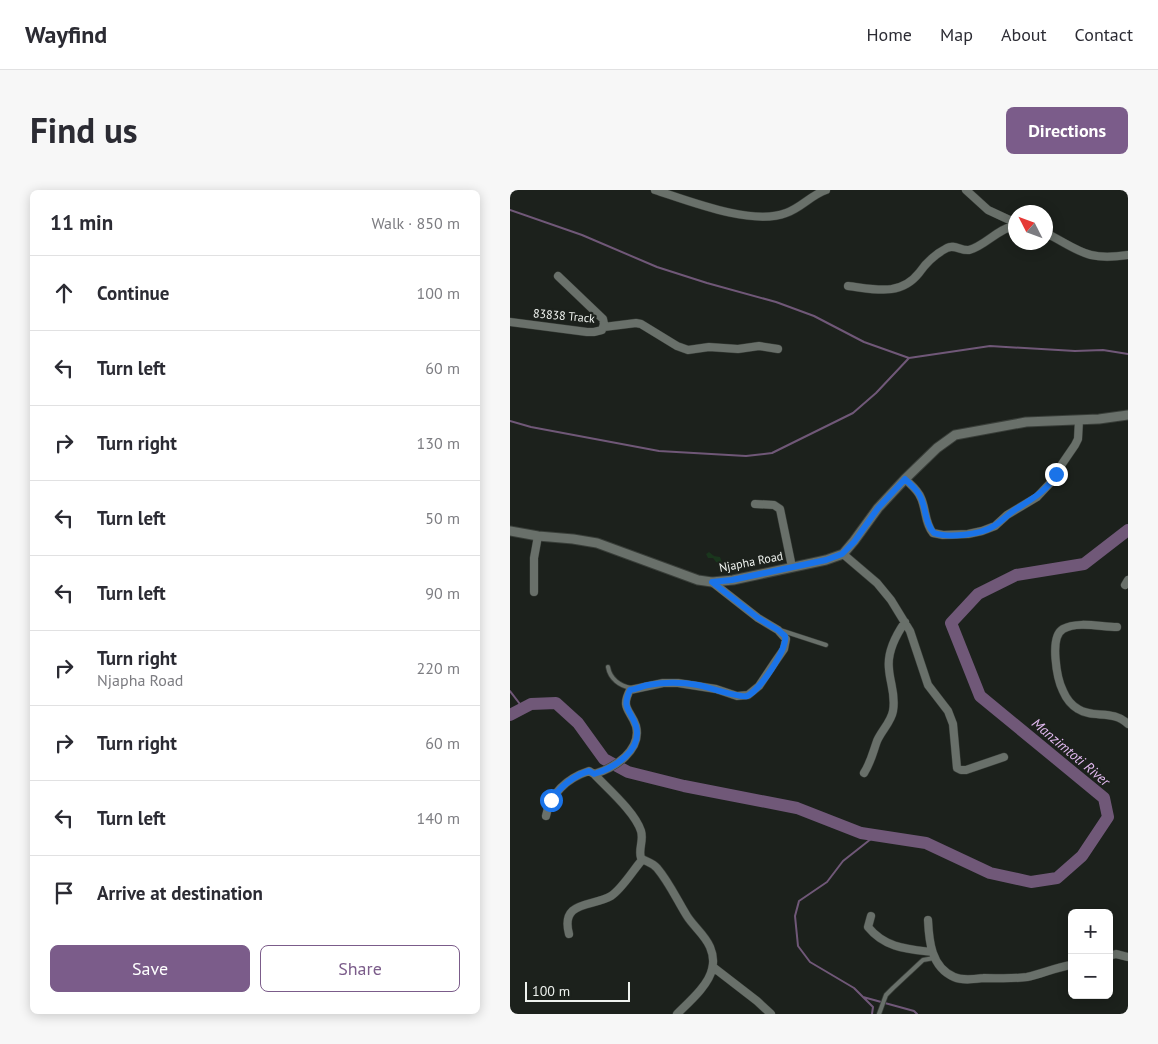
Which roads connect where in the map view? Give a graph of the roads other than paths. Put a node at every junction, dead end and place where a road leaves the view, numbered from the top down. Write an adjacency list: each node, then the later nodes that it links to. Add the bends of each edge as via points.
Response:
1 (655, 190): 2 (street, via 715,208 760,216 786,214)
2 (826, 190)
3 (966, 190): 4 (street, via 988,210)
4 (1008, 220)
5 (1008, 227): 9 (street, via 970,250 947,248 927,261 901,288)
6 (1053, 237): 7 (street, via 1092,256)
7 (1128, 254)
8 (558, 276): 11 (street, 83838 Track, via 600,315)
9 (848, 286)
10 (510, 322): 11 (street, 83838 Track, via 594,332)
11 (604, 327): 12 (street, via 641,324 688,350 759,346)
12 (778, 349)
13 (1128, 415): 14 (street)
14 (1079, 420): 15 (street, via 1026,422 955,435); 15 (street, via 1078,439 1048,487 982,531 934,533 922,500)
15 (905, 479): 19 (street)
16 (755, 504): 20 (street, via 774,505 780,509)
17 (510, 531): 18 (street, Njapha Road)
18 (538, 536): 21 (street, Njapha Road, via 597,543 686,576); 22 (street)
19 (842, 554): 20 (street, Njapha Road); 23 (street, via 877,583)
20 (792, 567): 21 (street, Njapha Road)
21 (712, 582): 25 (street)
22 (534, 592)
23 (905, 622): 30 (street, via 928,685 948,711 953,724 957,768 966,770); 31 (street, via 895,639 889,661 894,688 893,711)
24 (1117, 627): 29 (street, via 1065,628 1057,635 1055,654 1062,691 1072,705 1085,713 1118,716)
25 (778, 630): 26 (lane); 28 (street, via 786,639 784,649 759,686 748,695 737,696 678,682)
26 (826, 645)
27 (608, 668): 28 (lane, via 610,676 618,683)
28 (638, 689): 32 (street, via 630,690 626,707 637,733 634,747 610,768)
29 (1128, 724)
30 (1004, 757)
31 (864, 772)
32 (594, 774): 33 (street, via 586,772 564,785 551,800); 34 (street, via 638,825)
33 (546, 816)
34 (642, 860): 37 (street, via 612,895 570,913 567,922); 42 (street, via 655,866 676,895 710,947)
35 (871, 916): 38 (street, via 868,927 888,944)
36 (928, 920): 38 (street)
37 (569, 934)
38 (933, 955): 41 (street, via 947,973 962,979 1018,978); 45 (lane, via 923,960 886,995)
39 (1113, 955): 40 (street)
40 (1128, 957)
41 (1068, 965)
42 (713, 967): 43 (street, via 692,999); 44 (street)
43 (677, 1014)
44 (771, 1014)
45 (879, 1014)

